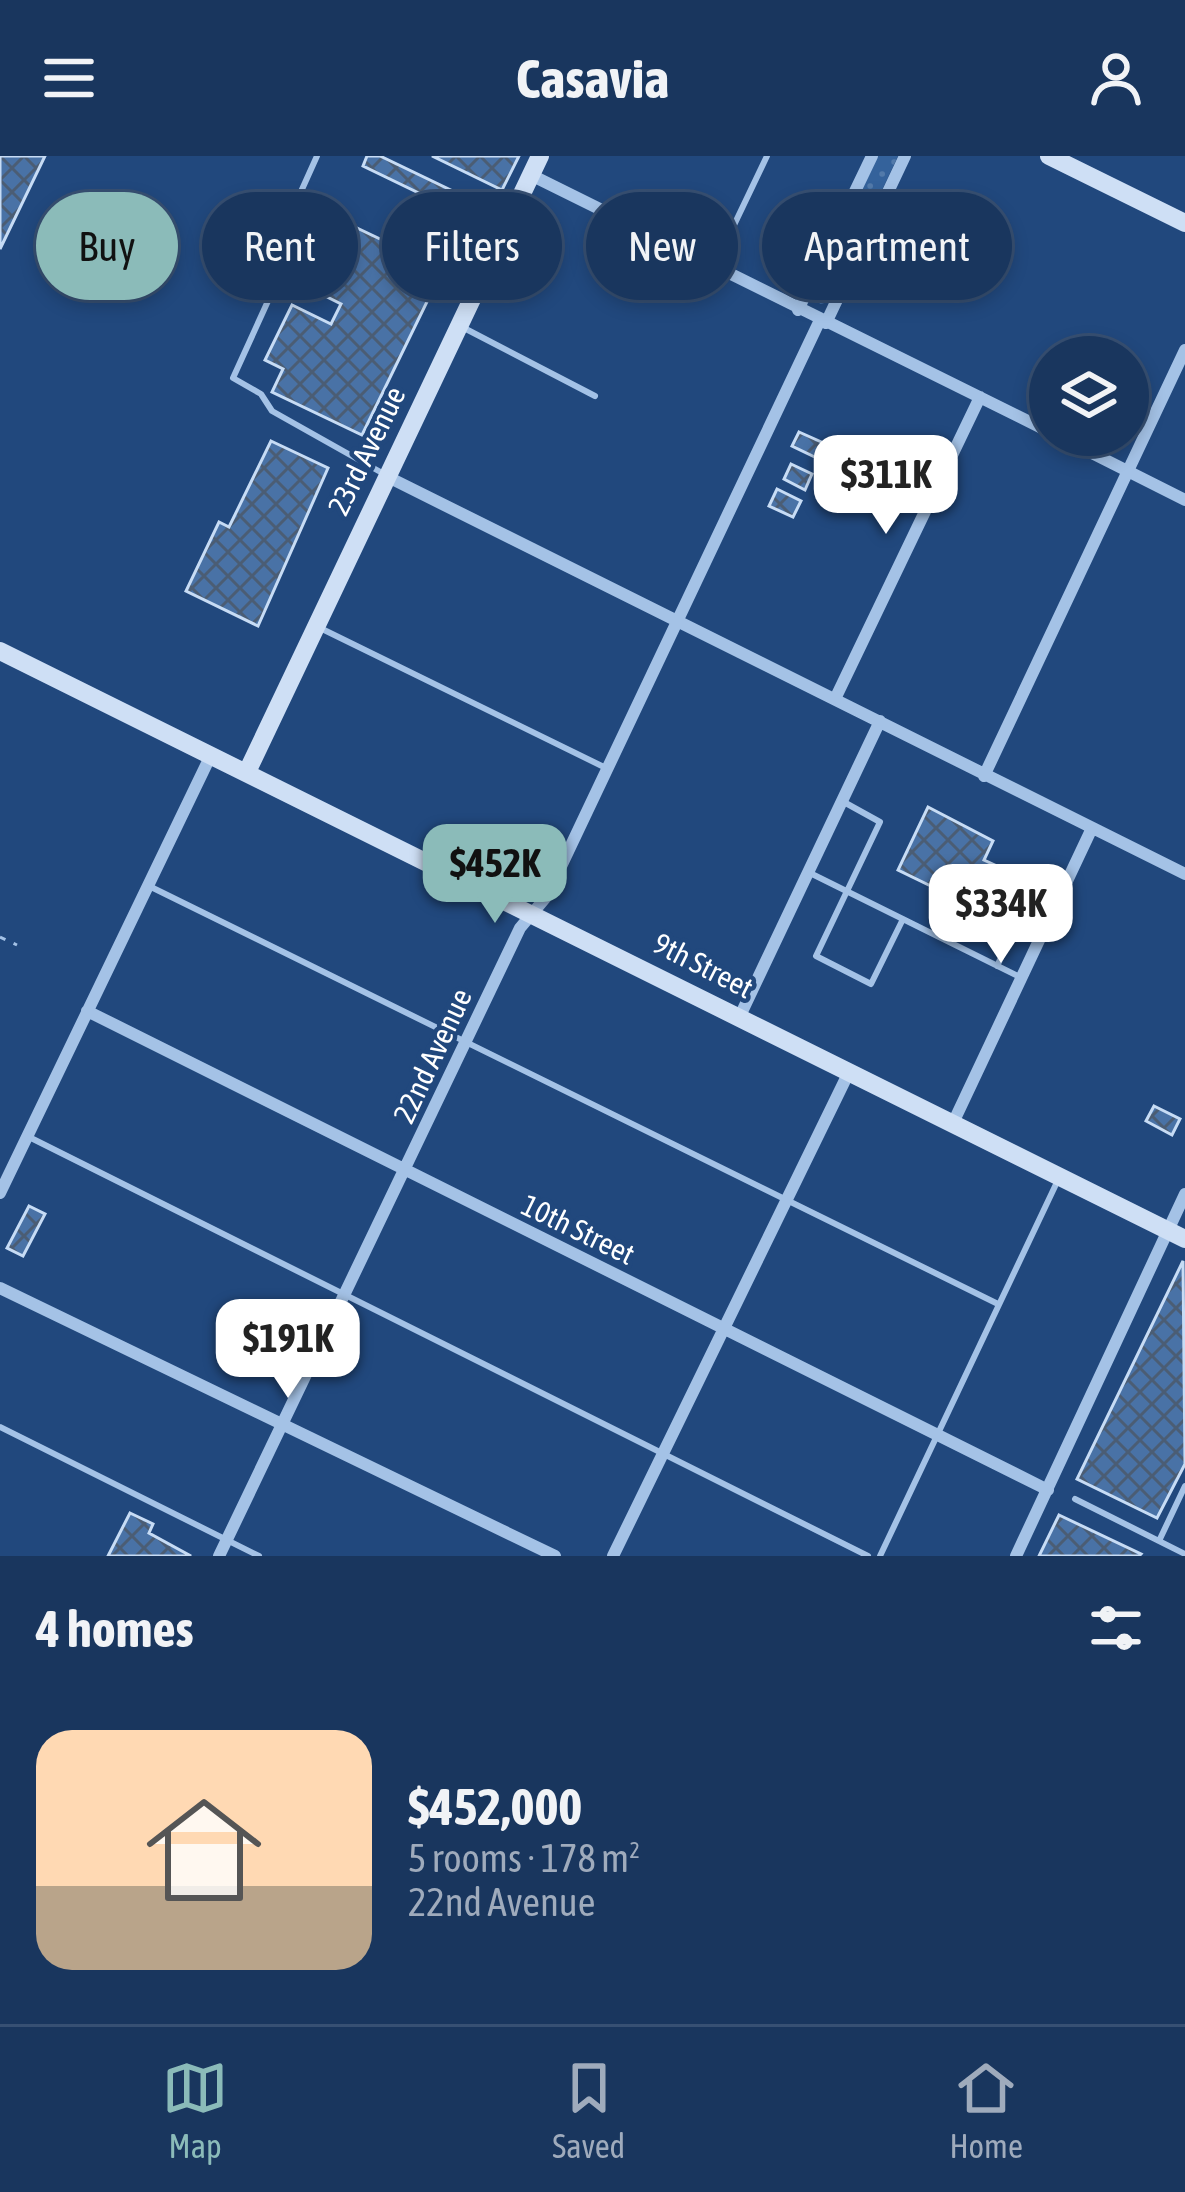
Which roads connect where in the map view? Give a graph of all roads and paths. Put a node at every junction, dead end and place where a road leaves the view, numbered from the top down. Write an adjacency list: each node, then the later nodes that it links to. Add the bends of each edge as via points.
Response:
1 (317, 156): 20 (lane, via 272,256 273,290 233,378 262,394 272,411)
2 (767, 156): 8 (lane)
3 (872, 156): 11 (street)
4 (905, 156): 12 (street, 22nd Avenue)
5 (1049, 156): 9 (street)
6 (536, 165): 7 (street); 13 (street, 23rd Avenue)
7 (586, 194)
8 (738, 217)
9 (1185, 223)
10 (738, 281): 11 (street)
11 (798, 310): 12 (street)
12 (823, 322): 16 (street); 22 (street, 22nd Avenue)
13 (460, 326): 15 (lane); 20 (street, 23rd Avenue)
14 (1185, 350): 19 (street)
15 (595, 396)
16 (980, 397): 17 (street); 25 (street)
17 (1029, 422)
18 (1098, 456): 19 (street)
19 (1128, 471): 21 (street); 30 (street)
20 (388, 477): 22 (street); 23 (street, 23rd Avenue)
21 (1185, 500)
22 (678, 622): 25 (street); 28 (street, 22nd Avenue)
23 (315, 626): 28 (lane); 29 (street, 23rd Avenue)
24 (0, 651): 27 (street, 9th Street)
25 (835, 699): 26 (street)
26 (880, 721): 30 (street); 31 (street)
27 (211, 755): 29 (street, 9th Street); 35 (street)
28 (606, 768): 38 (street, 22nd Avenue)
29 (247, 772): 38 (street, 9th Street)
30 (985, 776): 32 (street)
31 (842, 801): 33 (street); 36 (lane, via 880,822)
32 (1093, 828): 34 (street); 37 (street)
33 (809, 872): 36 (lane); 45 (street)
34 (1185, 874)
35 (148, 885): 44 (street); 46 (lane)
36 (846, 891): 39 (lane); 39 (lane, via 816,956 871,984)
37 (1057, 904): 42 (lane, via 1033,891); 43 (street)
38 (532, 914): 45 (street, 9th Street); 46 (street, 22nd Avenue)
39 (903, 919): 42 (lane)
40 (0, 937): 41 (path)
41 (17, 945)
42 (997, 966): 43 (lane)
43 (1022, 977): 48 (street)
44 (87, 1012): 49 (street); 50 (street, 10th Street)
45 (740, 1018): 47 (street, 9th Street)
46 (466, 1040): 50 (street, 22nd Avenue); 54 (lane)
47 (849, 1072): 48 (street, 9th Street); 54 (street)
48 (952, 1124): 51 (street, 9th Street)
49 (27, 1137): 52 (street); 57 (lane)
50 (407, 1172): 57 (street, 22nd Avenue); 59 (street, 10th Street)
51 (1060, 1176): 55 (street, 9th Street); 58 (lane)
52 (0, 1193)
53 (1185, 1194): 55 (street)
54 (787, 1199): 58 (lane); 59 (street)
55 (1176, 1235): 65 (street)
56 (0, 1288): 61 (street)
57 (346, 1298): 61 (street, 22nd Avenue); 63 (lane)
58 (998, 1304): 62 (lane)
59 (724, 1329): 62 (street, 10th Street); 63 (street)
60 (0, 1426): 67 (lane)
61 (284, 1426): 67 (street, 22nd Avenue); 73 (street)
62 (936, 1434): 65 (street, 10th Street); 76 (lane)
63 (664, 1452): 74 (street); 75 (lane)
64 (1185, 1486): 68 (lane)
65 (1048, 1490): 77 (street)
66 (1075, 1499): 68 (lane)
67 (226, 1540): 71 (street, 22nd Avenue); 72 (lane)
68 (1159, 1540): 69 (lane)
69 (1171, 1547): 70 (lane); 78 (lane)
70 (1185, 1554)
71 (219, 1556)
72 (260, 1556)
73 (555, 1556)
74 (613, 1556)
75 (868, 1556)
76 (880, 1556)
77 (1016, 1556)
78 (1167, 1556)

